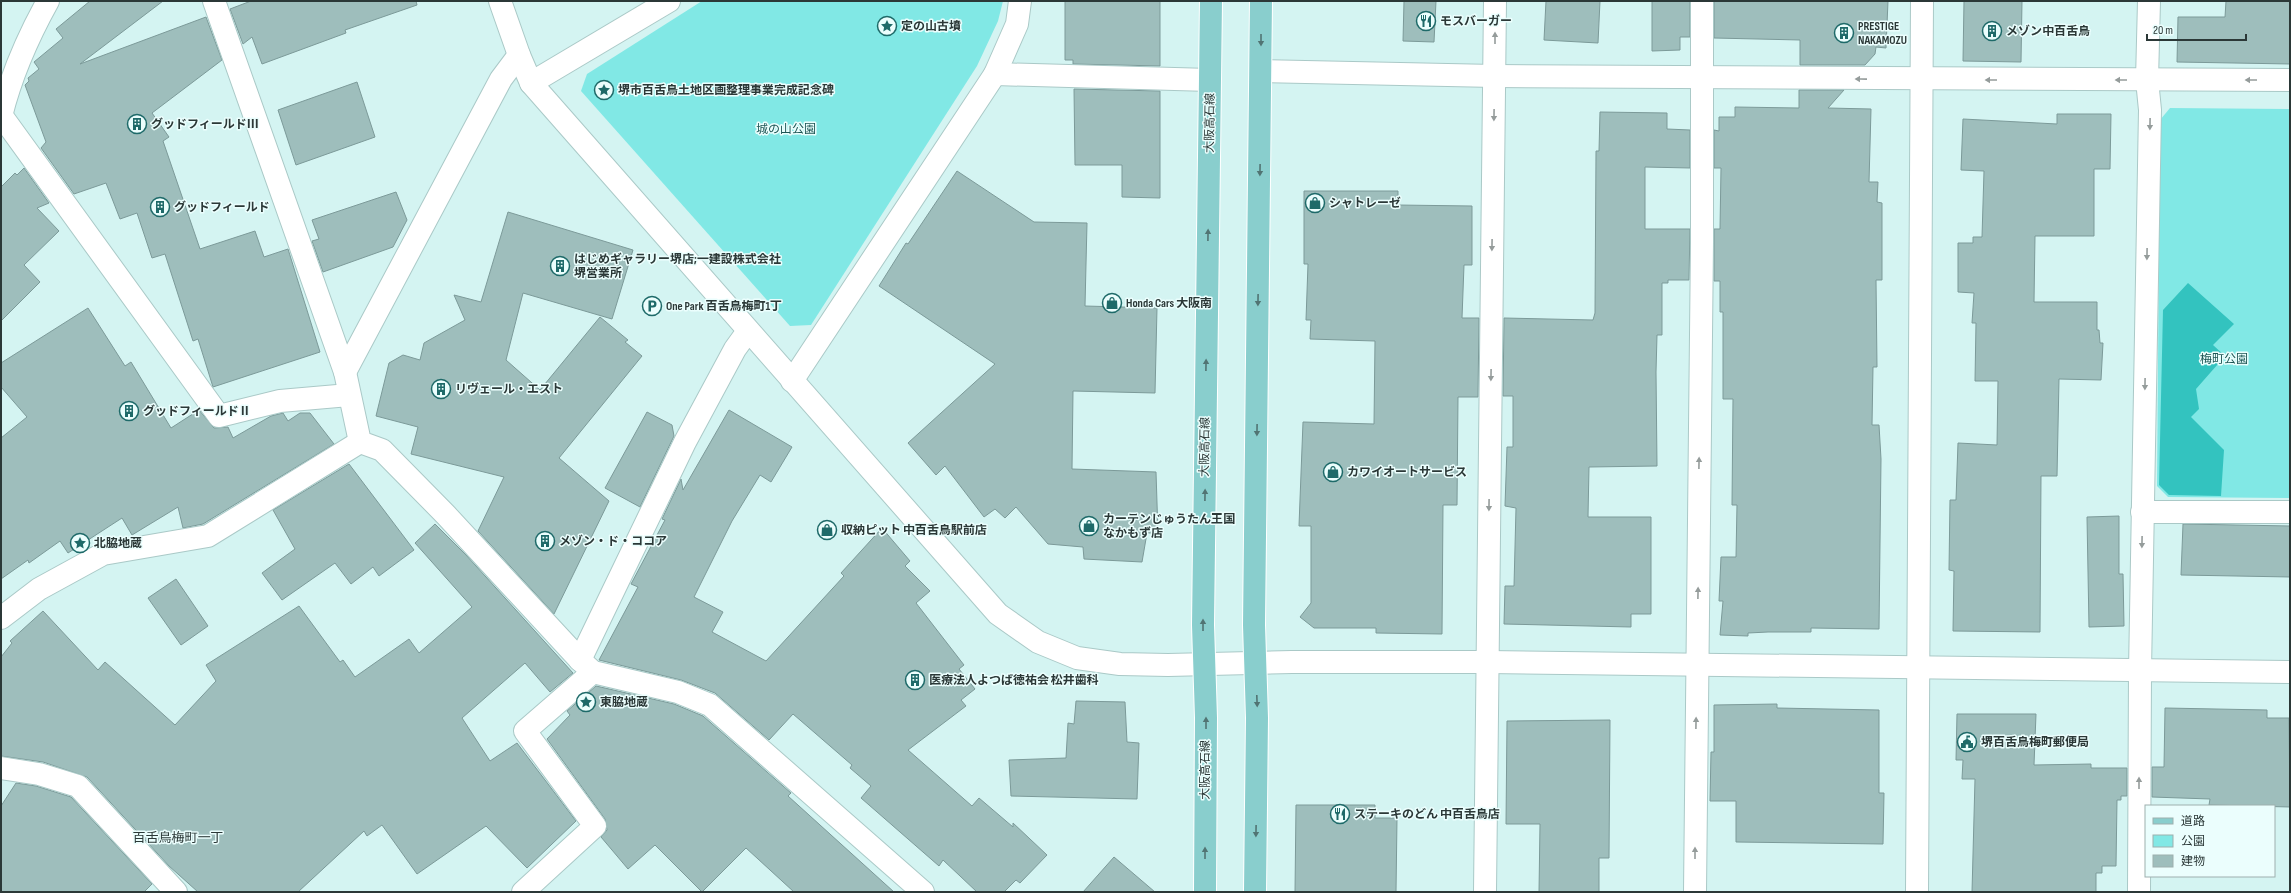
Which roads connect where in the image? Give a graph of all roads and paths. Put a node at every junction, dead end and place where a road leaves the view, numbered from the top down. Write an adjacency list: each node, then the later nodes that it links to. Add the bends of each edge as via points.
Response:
1 (48, 1): 22 (street, via 35,24 5,96)
2 (214, 1): 24 (street)
3 (500, 1): 12 (street)
4 (669, 1): 21 (street)
5 (1020, 1): 14 (street, via 1017,24)
6 (1211, 1): 18 (main road, 大阪高石線)
7 (1261, 1): 13 (main road, one-way to 13)
8 (1495, 1): 15 (street, one-way to 8)
9 (1702, 1): 16 (street)
10 (1922, 1): 17 (street)
11 (2149, 1): 19 (street)
12 (519, 55): 21 (street); 24 (street, via 501,80)
13 (1261, 71): 15 (street); 31 (main road, one-way to 31)
14 (995, 74): 18 (street); 25 (street, via 807,362)
15 (1495, 76): 16 (street); 32 (street, one-way to 32)
16 (1702, 76): 17 (street, one-way to 16); 35 (street, one-way to 16)
17 (1921, 79): 19 (street, one-way to 17); 36 (street)
18 (1210, 80): 33 (main road, 大阪高石線, one-way to 18)
19 (2147, 80): 20 (street, one-way to 19); 28 (street, one-way to 28, via 2150,110)
20 (2290, 80)
21 (532, 83): 23 (street)
22 (1, 115): 26 (street, via 219,416 280,401)
23 (748, 331): 25 (street); 34 (street, via 735,349 685,442)
24 (345, 372): 26 (street)
25 (792, 381): 33 (street, via 998,614 1038,642 1077,658 1120,664)
26 (349, 395): 27 (street)
27 (360, 442): 30 (street, via 208,536 103,554 39,589); 34 (street, via 382,450)
28 (2142, 512): 29 (street); 37 (street, one-way to 37)
29 (2290, 512)
30 (1, 618)
31 (1255, 662): 32 (street); 33 (street); 44 (main road, one-way to 44)
32 (1487, 662): 35 (street); 45 (street)
33 (1204, 664): 43 (main road, 大阪高石線, one-way to 33)
34 (586, 666): 41 (street, via 525,731 596,826); 42 (street, via 678,692 710,705)
35 (1696, 666): 36 (street); 46 (street, one-way to 35)
36 (1918, 668): 37 (street); 47 (street)
37 (2140, 670): 38 (street); 48 (street, one-way to 37)
38 (2290, 672)
39 (1, 768): 40 (street, via 39,774 78,786)
40 (176, 892)
41 (523, 892)
42 (923, 892)
43 (1205, 892)
44 (1255, 892)
45 (1485, 892)
46 (1694, 892)
47 (1917, 892)
48 (2139, 892)

